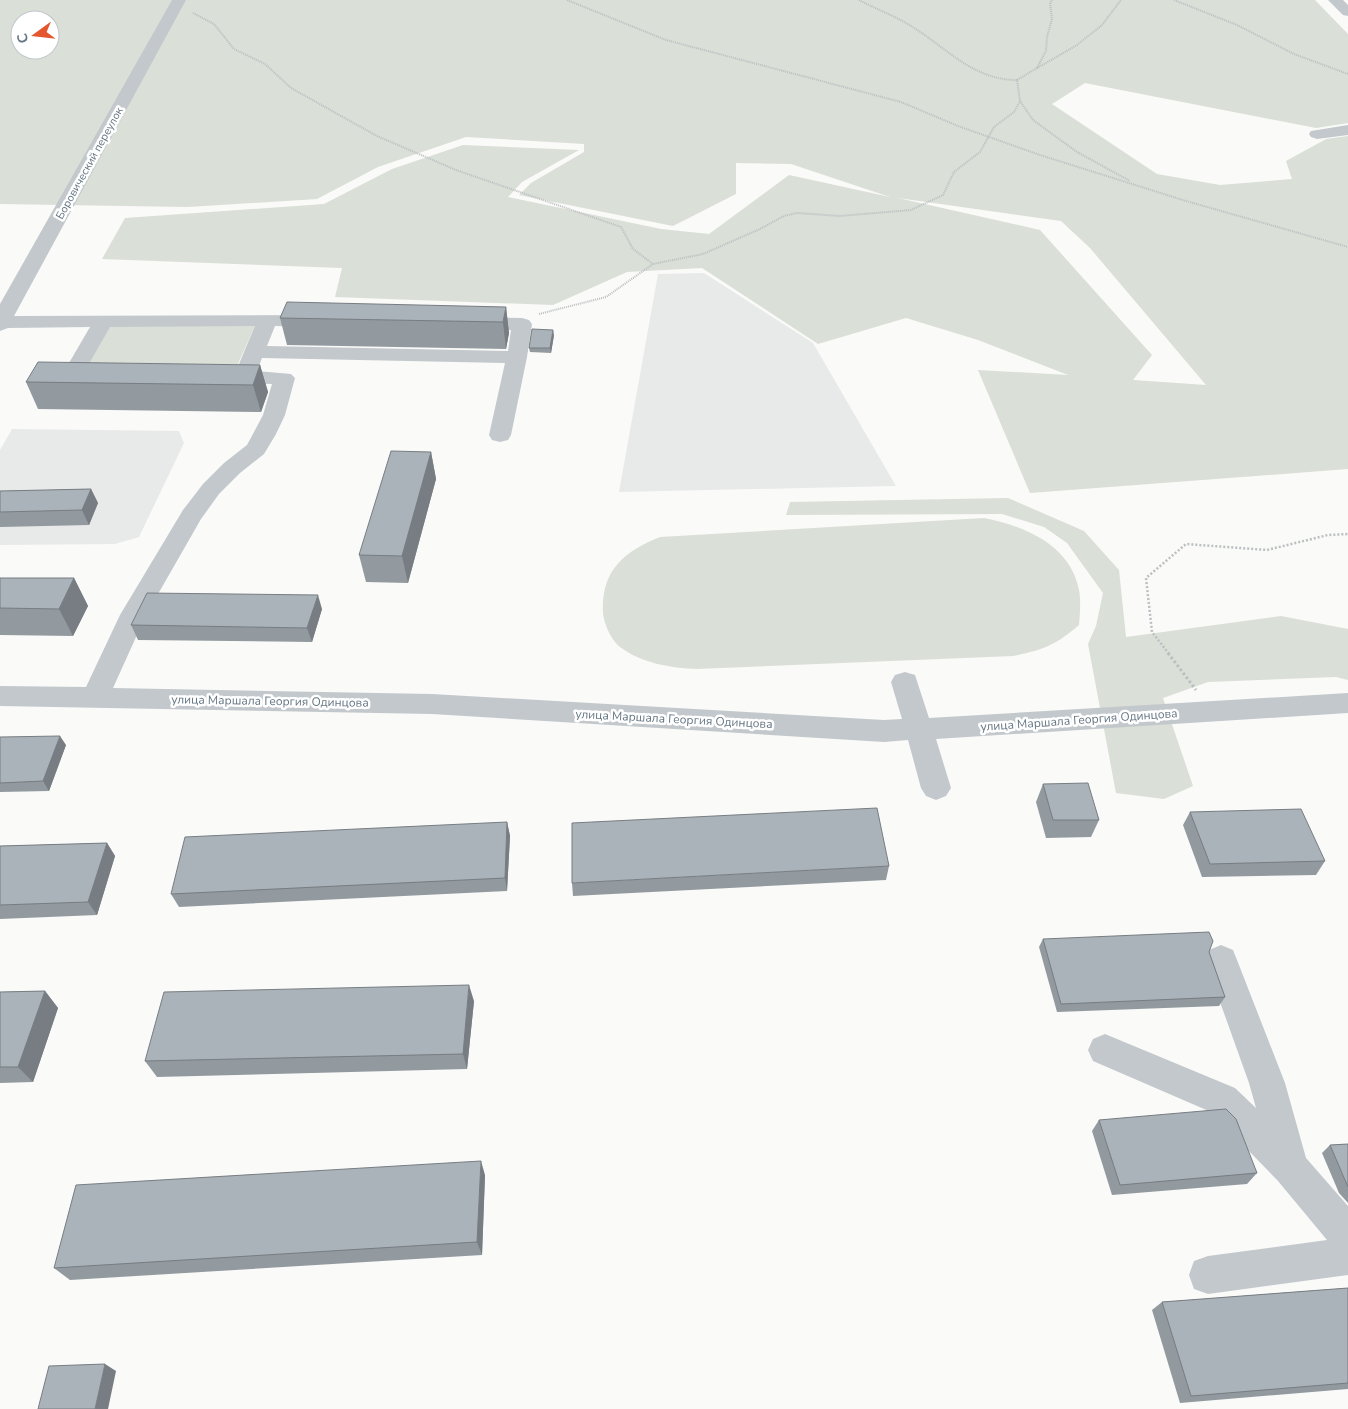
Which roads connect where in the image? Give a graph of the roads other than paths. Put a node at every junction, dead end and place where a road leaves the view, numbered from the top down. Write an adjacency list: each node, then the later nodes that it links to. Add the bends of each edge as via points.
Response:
1 (177, 4): 4 (street, Боровический переулок)
2 (1348, 130): 3 (street)
3 (1317, 134)
4 (8, 294): 9 (street, Боровический переулок)
5 (268, 320): 6 (street); 7 (street); 10 (street)
6 (104, 321): 9 (street); 12 (street, via 72,375)
7 (336, 321)
8 (454, 323): 11 (street, via 522,324)
9 (1, 324)
10 (255, 352): 11 (street); 14 (street)
11 (517, 357): 15 (street)
12 (120, 376)
13 (206, 377): 14 (street)
14 (244, 378): 18 (street, via 284,378 274,415 256,449 218,482 191,515 132,615)
15 (500, 435)
16 (904, 682): 20 (street)
17 (0, 696): 18 (street, улица Маршала Георгия Одинцова)
18 (94, 698): 20 (street, улица Маршала Георгия Одинцова, via 432,704 874,731)
19 (1348, 703): 20 (street, улица Маршала Георгия Одинцова)
20 (918, 730): 21 (street)
21 (936, 788)
22 (1221, 960): 24 (street, via 1267,1084)
23 (1105, 1050): 24 (street, via 1224,1100)
24 (1291, 1168): 25 (street)
25 (1348, 1235)
26 (1348, 1256): 27 (street)
27 (1208, 1275)

